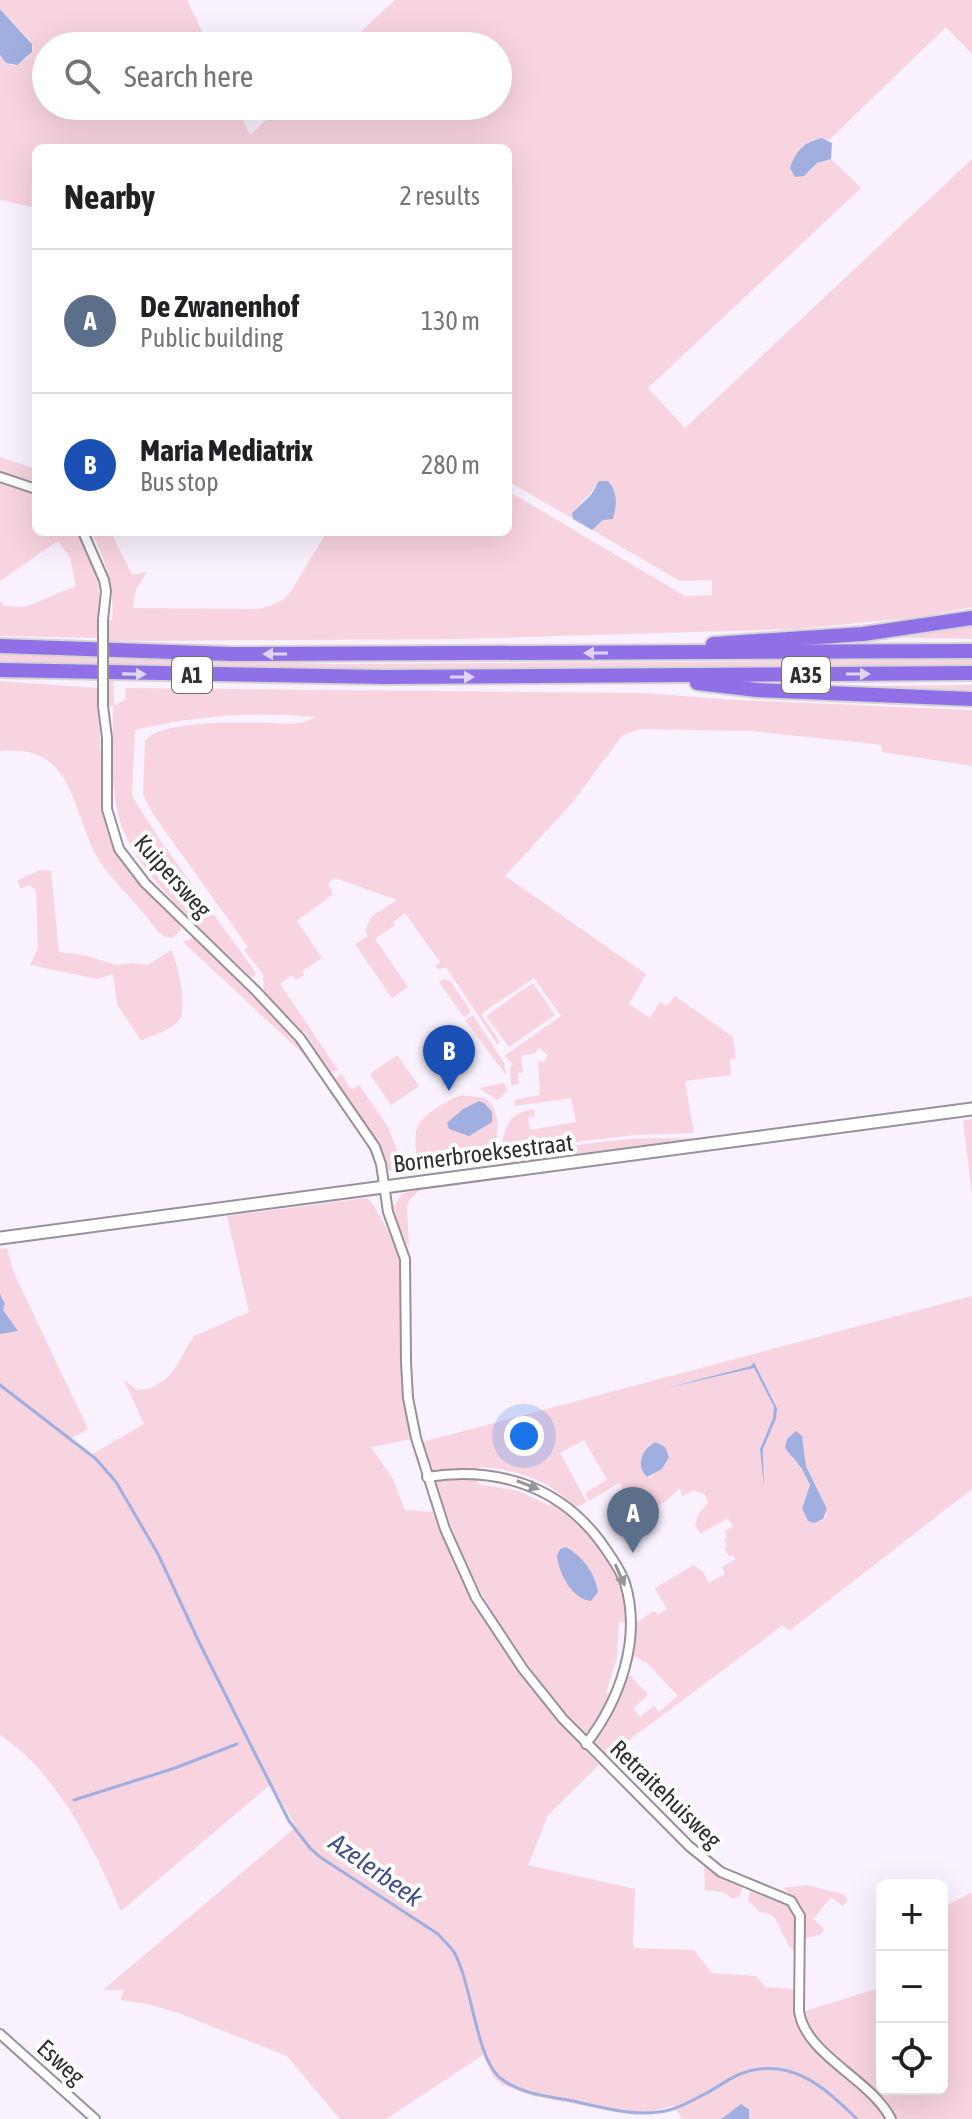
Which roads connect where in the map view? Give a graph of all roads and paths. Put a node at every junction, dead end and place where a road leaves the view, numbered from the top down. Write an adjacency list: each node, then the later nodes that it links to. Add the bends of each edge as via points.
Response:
1 (0, 477): 2 (street)
2 (32, 488)
3 (85, 536): 13 (street, Kuipersweg, bridge, via 106,591 107,809 119,849 145,883 300,1038 375,1147)
4 (972, 618): 7 (highway, A1, via 821,638 705,644)
5 (0, 646): 7 (highway, A1, one-way to 5, via 231,654)
6 (972, 651): 7 (highway, A35)
7 (674, 653)
8 (0, 670): 10 (highway, A1, one-way to 10)
9 (972, 673): 10 (highway, A35, one-way to 9)
10 (640, 676): 11 (highway, A1, via 757,690)
11 (972, 699)
12 (972, 1109): 13 (main road, Bornerbroeksestraat)
13 (385, 1188): 14 (main road, Bornerbroeksestraat); 15 (street, Retraitehuisweg, via 405,1259 408,1398)
14 (0, 1238)
15 (427, 1477): 16 (street, Retraitehuisweg, via 456,1556 485,1614 534,1684); 16 (street, Retraitehuisweg, one-way to 16, via 490,1475 541,1490 575,1513 617,1568 628,1606 625,1665 612,1704)
16 (586, 1744): 19 (street, Retraitehuisweg, via 705,1861 791,1901 800,1916 801,2024)
17 (0, 2034): 18 (street, Esweg)
18 (95, 2119)
19 (891, 2119)

